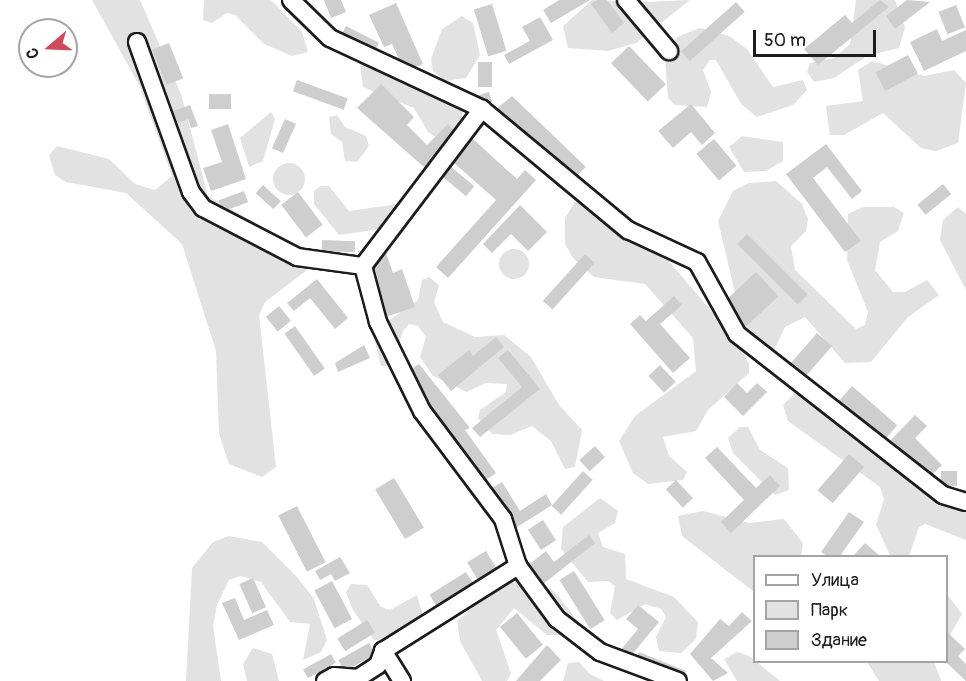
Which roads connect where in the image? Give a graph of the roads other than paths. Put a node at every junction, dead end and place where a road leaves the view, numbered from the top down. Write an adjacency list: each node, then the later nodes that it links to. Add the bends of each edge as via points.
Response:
1 (291, 0): 5 (lane, via 330,38)
2 (626, 0): 4 (lane)
3 (137, 42): 6 (lane, via 191,192 203,208 297,257)
4 (669, 51)
5 (482, 109): 6 (lane); 7 (lane, via 628,230 697,262 737,334 943,495)
6 (363, 266): 8 (lane, via 378,322 422,411 503,519)
7 (966, 502)
8 (518, 566): 9 (lane); 12 (lane, via 557,619 600,652)
9 (383, 651): 10 (lane, via 378,665 358,678 334,675); 11 (lane)
10 (325, 681)
11 (402, 681)
12 (678, 681)

